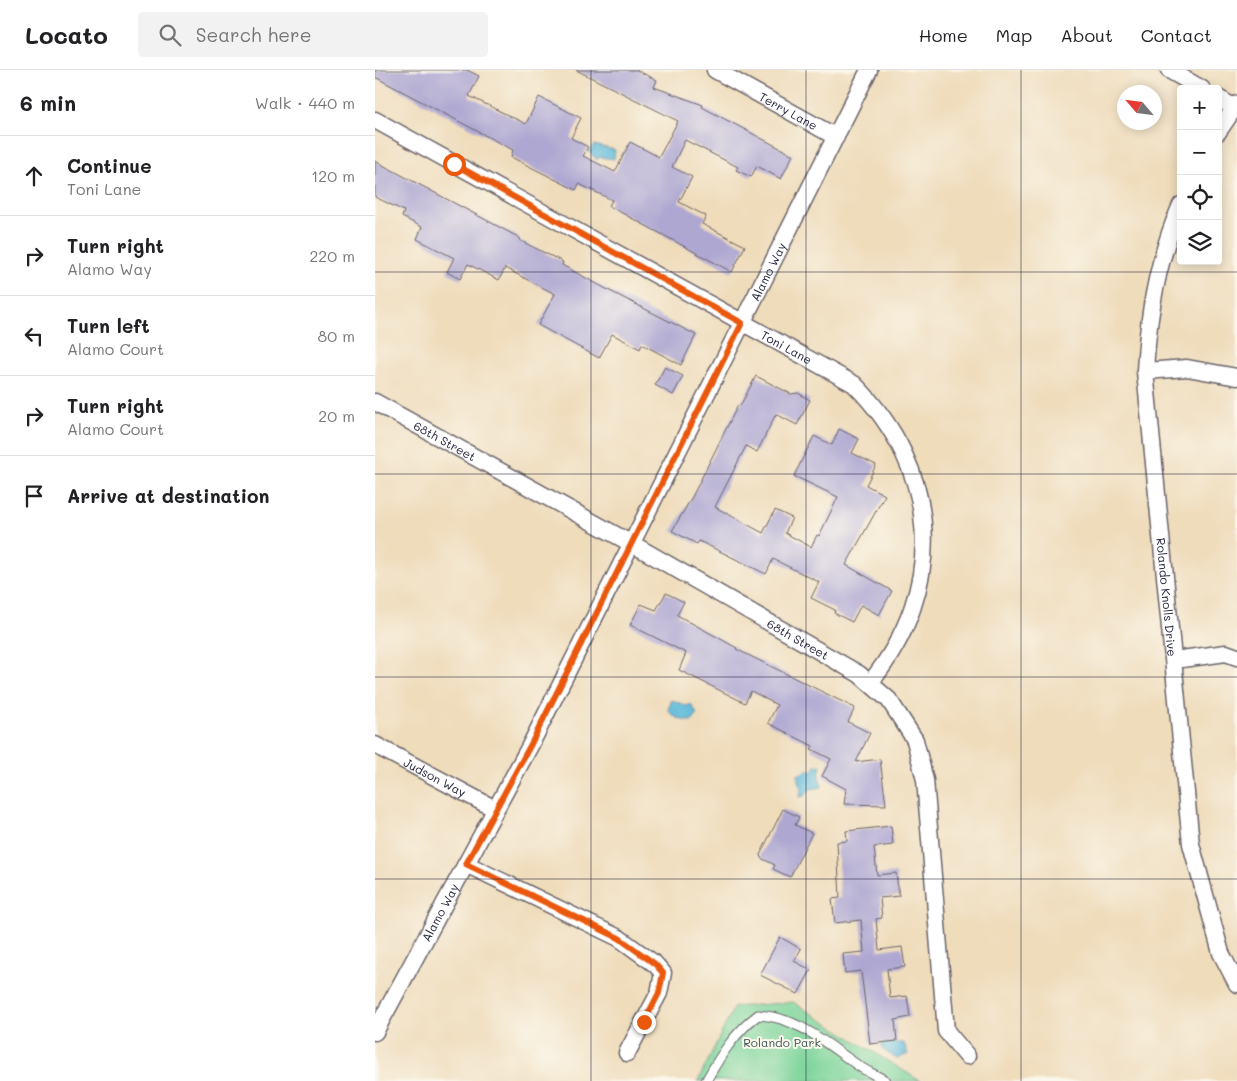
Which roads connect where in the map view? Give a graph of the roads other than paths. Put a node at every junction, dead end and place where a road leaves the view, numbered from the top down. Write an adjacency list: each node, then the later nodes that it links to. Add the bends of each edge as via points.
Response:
1 (715, 70): 9 (street, Terry Lane)
2 (869, 70): 9 (street, Alamo Way)
3 (1169, 70): 4 (street)
4 (1195, 85)
5 (1222, 100): 6 (street)
6 (1236, 107): 8 (street)
7 (375, 120): 11 (street, Toni Lane)
8 (1219, 130)
9 (835, 137): 11 (street, Alamo Way)
10 (1177, 217): 12 (street, Rolando Knolls Drive, via 1155,290)
11 (742, 323): 15 (street, Alamo Way); 18 (street, Toni Lane, via 854,384 886,420 909,463 922,508 921,578 908,624 885,664)
12 (1145, 371): 13 (street, via 1187,368); 17 (street, Rolando Knolls Drive)
13 (1237, 377)
14 (375, 402): 15 (street, 68th Street)
15 (631, 543): 18 (street, 68th Street); 20 (street, Alamo Way)
16 (1237, 657): 17 (street, via 1226,653)
17 (1174, 660): 22 (street, Rolando Knolls Drive, via 1191,844 1221,953)
18 (870, 682): 25 (street, 68th Street, via 889,700 915,740 925,780 945,1031)
19 (375, 745): 20 (street, Judson Way)
20 (495, 809): 21 (street, Alamo Way)
21 (466, 864): 23 (street, Alamo Way); 24 (street, via 619,938 663,973 659,993)
22 (1237, 984)
23 (375, 1032)
24 (627, 1053)
25 (967, 1056)
26 (706, 1081): 27 (lane, via 724,1050 745,1024 758,1015 777,1016 811,1032 863,1069)
27 (886, 1081)

